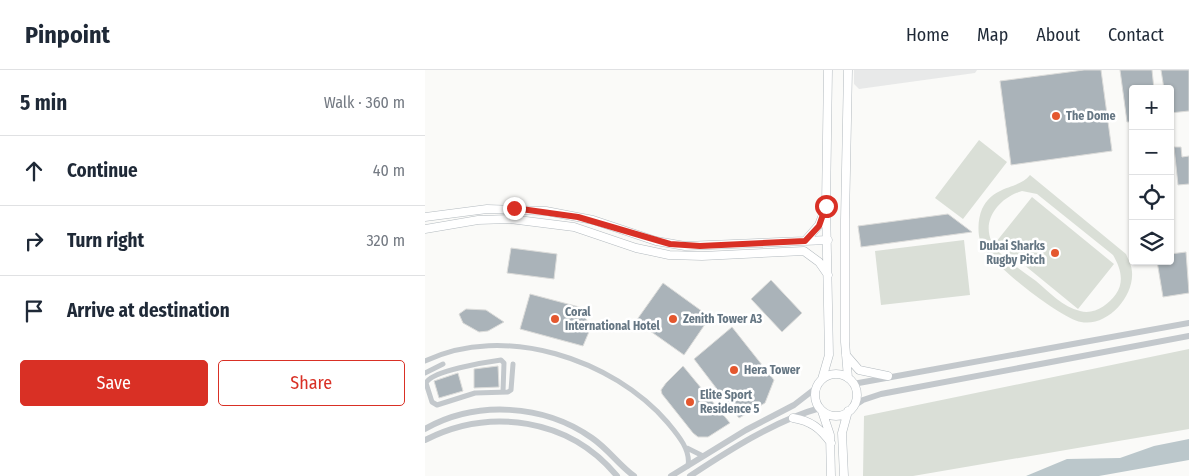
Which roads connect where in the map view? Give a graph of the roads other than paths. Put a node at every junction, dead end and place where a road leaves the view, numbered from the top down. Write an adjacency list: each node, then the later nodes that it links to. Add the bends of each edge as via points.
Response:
1 (828, 70): 3 (main road)
2 (848, 70): 13 (main road)
3 (826, 206): 6 (main road); 7 (main road, via 819,226)
4 (425, 217): 7 (main road, via 514,208 578,217 670,244 700,246)
5 (425, 229): 8 (main road, via 478,220 509,220 574,228 669,255 804,251 819,262)
6 (828, 240): 7 (main road); 8 (main road)
7 (805, 241)
8 (828, 275): 21 (main road, via 829,355)
9 (1189, 323): 11 (street)
10 (1189, 336): 15 (street)
11 (1070, 346): 15 (street, via 1050,352); 20 (street)
12 (440, 354): 14 (street); 16 (street); 33 (street, via 476,346 512,347 554,353 582,362 622,382 647,402 674,429)
13 (846, 355): 20 (main road, via 859,370); 22 (main road)
14 (425, 361)
15 (1047, 362): 28 (street, via 875,396)
16 (443, 364): 18 (street); 19 (street)
17 (513, 364): 25 (street, via 511,390)
18 (446, 372): 25 (street, via 501,360 504,364); 25 (street, via 427,380 435,404 475,393)
19 (425, 373)
20 (888, 376): 22 (street)
21 (822, 379): 22 (main road, via 837,374); 24 (main road)
22 (850, 381): 28 (main road, via 856,398)
23 (425, 388): 26 (street)
24 (816, 388): 27 (main road, via 815,399); 34 (street, via 794,406)
25 (503, 392)
26 (429, 398)
27 (821, 409): 28 (main road, via 832,415); 29 (street); 32 (main road)
28 (850, 409): 37 (main road, via 842,433)
29 (793, 418): 32 (main road, via 813,424); 41 (street)
30 (425, 429): 39 (street, via 449,418 482,411 533,413 579,430 604,447)
31 (425, 440): 38 (street, via 470,424 503,420 519,422 551,429 579,443)
32 (831, 443): 36 (main road)
33 (685, 446): 34 (street); 35 (street, via 689,458)
34 (703, 456): 35 (street)
35 (687, 466): 40 (street)
36 (831, 475)
37 (844, 475)
38 (617, 476)
39 (634, 476)
40 (671, 476)
41 (690, 476)

